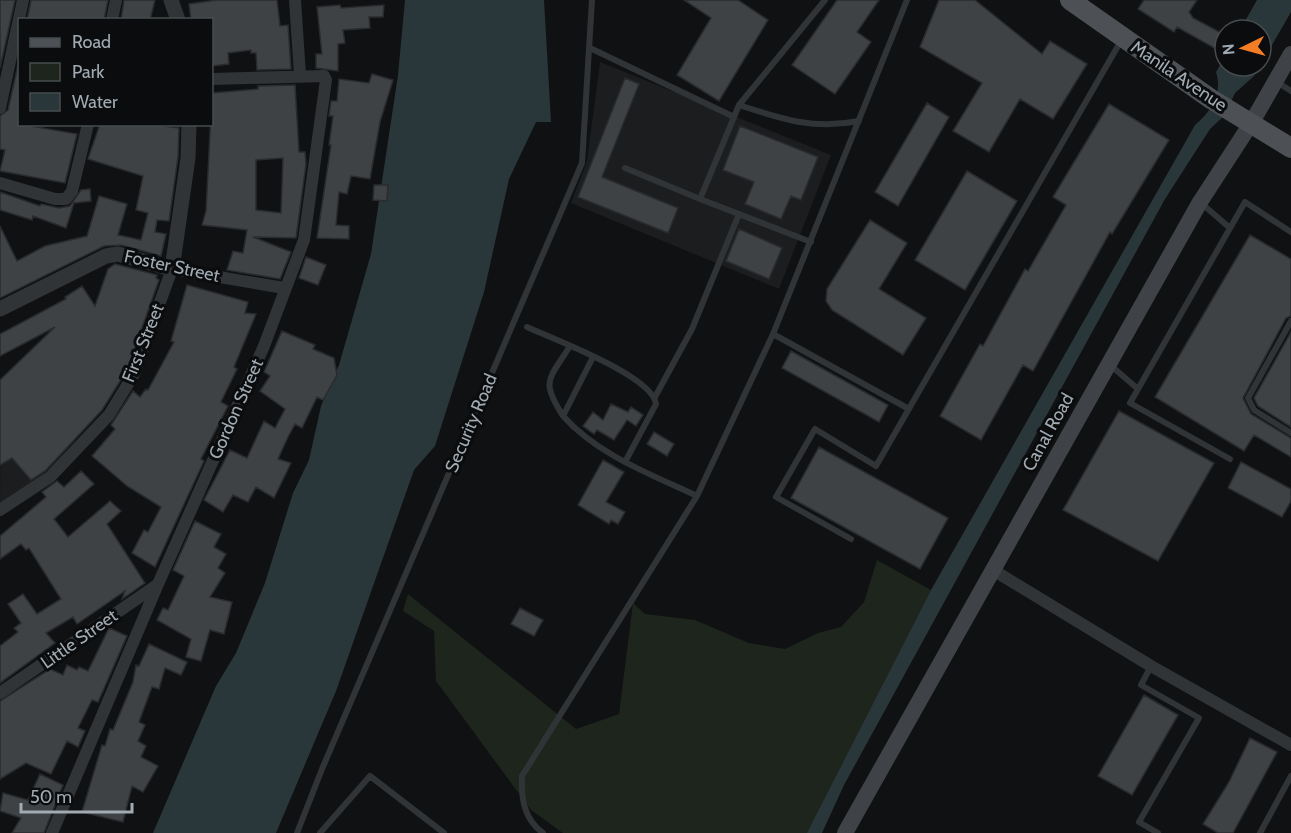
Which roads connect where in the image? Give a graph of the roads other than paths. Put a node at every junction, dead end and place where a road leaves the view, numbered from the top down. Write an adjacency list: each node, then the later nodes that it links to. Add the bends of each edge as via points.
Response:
1 (22, 0): 9 (street)
2 (116, 0): 10 (street)
3 (171, 0): 11 (street)
4 (295, 0): 16 (street)
5 (592, 0): 14 (lane, Security Road)
6 (824, 0): 20 (lane)
7 (908, 0): 23 (lane)
8 (1077, 2): 13 (main road, Manila Avenue)
9 (18, 18)
10 (112, 18)
11 (177, 18)
12 (18, 20): 21 (street)
13 (1123, 37): 24 (main road, Manila Avenue, via 1211,99); 47 (lane)
14 (590, 48): 22 (lane); 62 (lane, Security Road, via 582,164)
15 (1291, 54): 18 (main road, Canal Road)
16 (300, 75): 17 (street, Gordon Street); 37 (street, Gordon Street, via 321,74 326,80 304,240)
17 (213, 79)
18 (1276, 82): 19 (lane); 24 (main road, Canal Road)
19 (1291, 90)
20 (739, 105): 22 (lane); 23 (lane, via 817,126)
21 (0, 108)
22 (732, 116): 30 (lane)
23 (859, 121): 35 (lane)
24 (1252, 122): 27 (main road, Manila Avenue); 31 (main road, Canal Road)
25 (88, 126): 29 (street, via 72,191 66,199 55,200)
26 (189, 126): 36 (street, First Street)
27 (1291, 148)
28 (625, 168): 30 (lane)
29 (0, 183)
30 (700, 199): 32 (lane)
31 (1200, 202): 33 (lane); 44 (main road, Canal Road)
32 (739, 214): 35 (lane); 46 (lane, via 692,329)
33 (1230, 228): 34 (lane, via 1245,202); 45 (lane)
34 (1291, 232)
35 (811, 242): 41 (lane)
36 (172, 269): 37 (street, Foster Street); 38 (street, Foster Street, via 118,254 106,256); 53 (street, First Street, via 134,374 109,415 50,477)
37 (284, 288): 56 (street, Gordon Street, via 264,346)
38 (0, 309)
39 (1291, 321): 49 (lane, via 1248,398 1254,411)
40 (527, 327): 42 (lane)
41 (773, 334): 47 (lane); 52 (lane)
42 (570, 346): 43 (lane); 48 (lane, via 548,383 549,394)
43 (593, 357): 46 (lane, via 630,374 651,390); 48 (lane)
44 (1109, 364): 45 (lane); 55 (main road, Canal Road)
45 (1138, 389): 50 (lane, via 1130,403)
46 (655, 398): 51 (lane, via 656,404)
47 (909, 409): 54 (lane, via 876,466 815,429 776,497)
48 (563, 416): 51 (lane, via 589,441)
49 (1291, 432)
50 (1230, 459)
51 (625, 462): 52 (lane)
52 (697, 495): 65 (lane, via 522,776 521,803)
53 (0, 510)
54 (851, 539)
55 (993, 570): 57 (street); 66 (main road, Canal Road)
56 (158, 584): 58 (street, Little Street); 61 (street, Gordon Street)
57 (1151, 666): 59 (street); 67 (lane, via 1141,685 1199,718 1139,822)
58 (0, 693)
59 (1291, 745)
60 (1291, 776): 68 (lane)
61 (52, 833)
62 (297, 833)
63 (320, 833): 64 (lane, via 370,776)
64 (444, 833)
65 (543, 833)
66 (845, 833)
67 (1158, 833)
68 (1260, 833)

